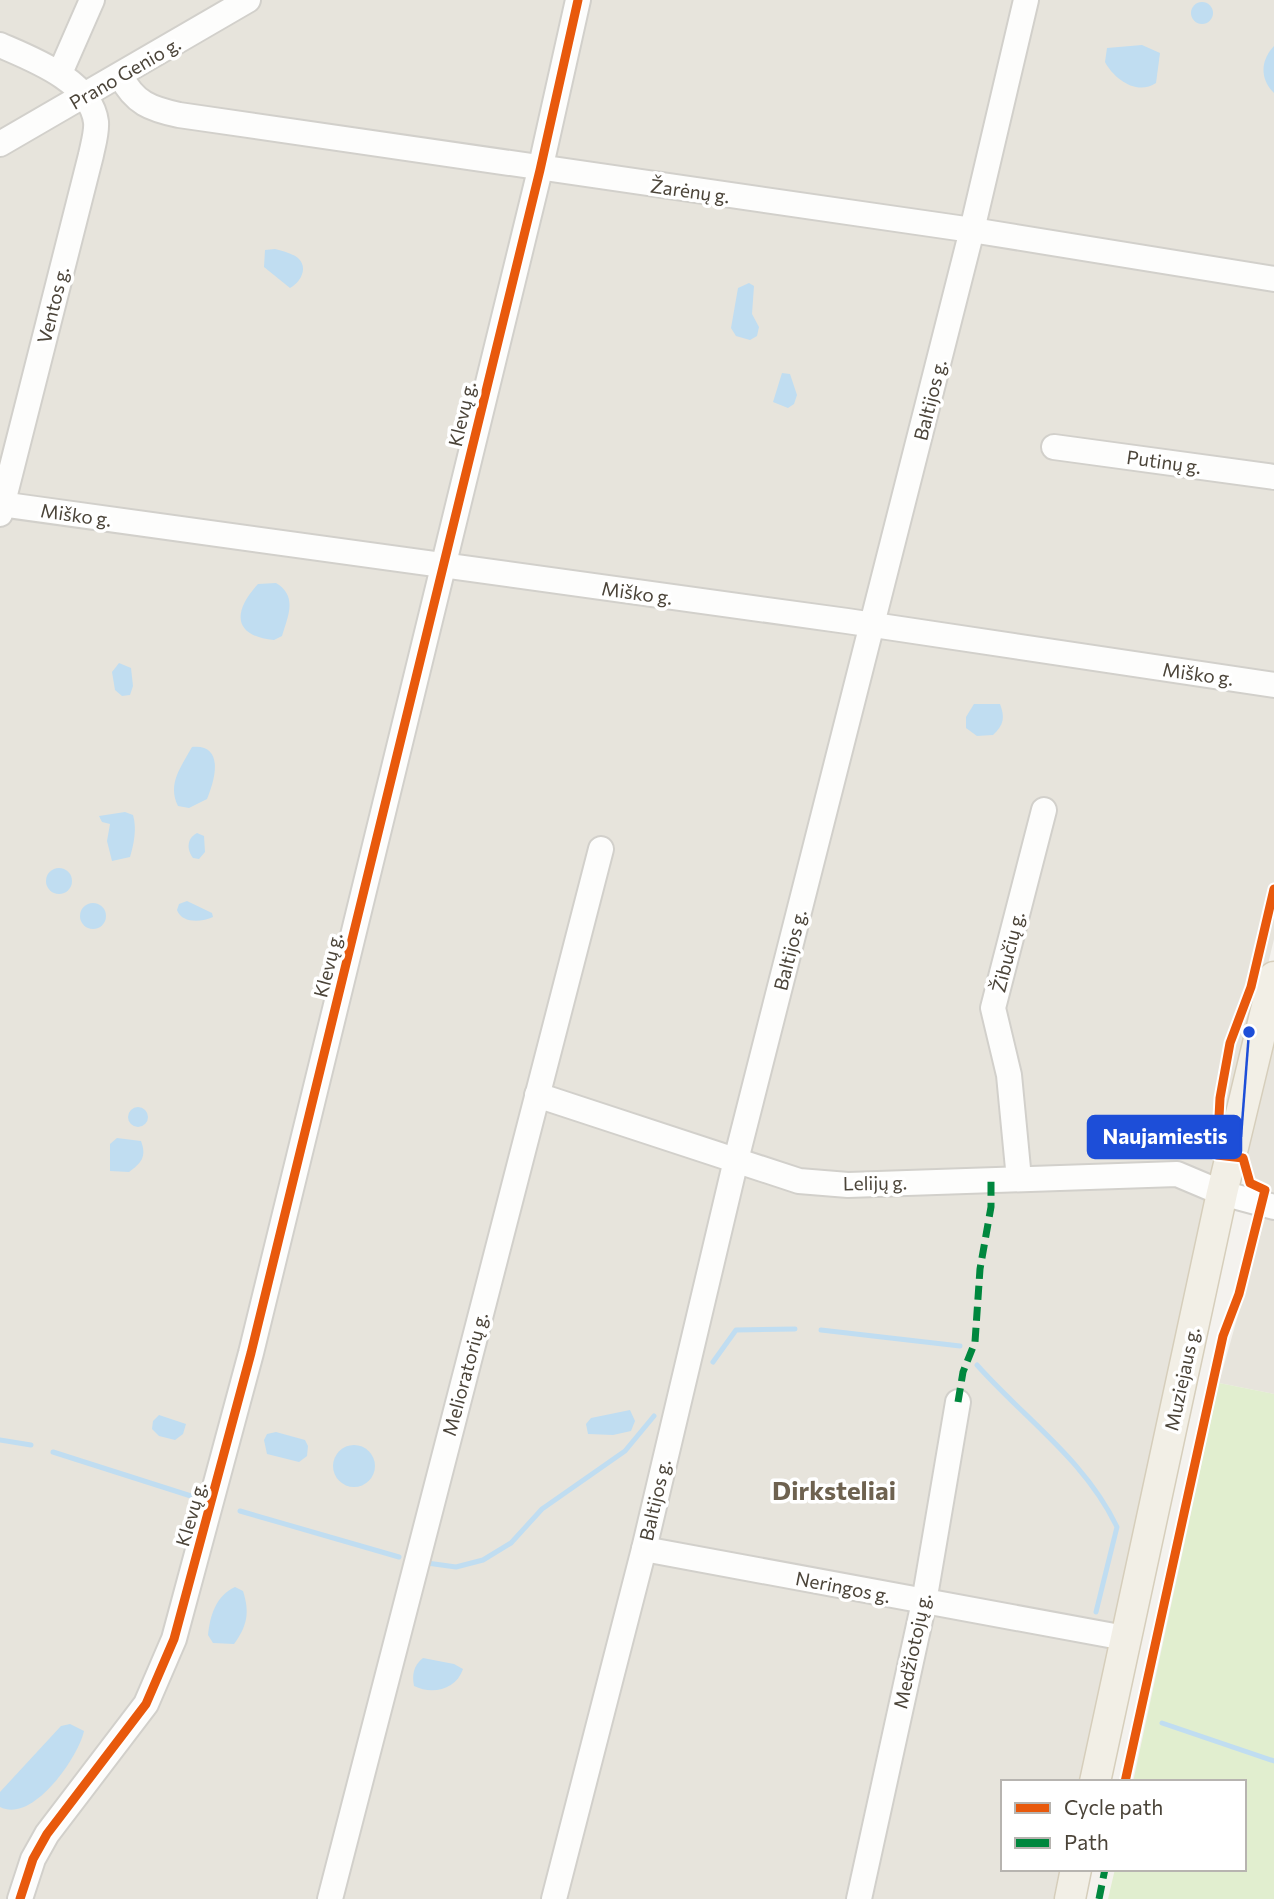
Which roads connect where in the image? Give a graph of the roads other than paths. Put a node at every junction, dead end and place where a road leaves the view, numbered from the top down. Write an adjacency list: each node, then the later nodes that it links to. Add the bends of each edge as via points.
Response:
1 (92, 0): 6 (street)
2 (248, 0): 7 (street, Prano Genio g.)
3 (578, 0): 10 (street, Klevų g.)
4 (1026, 0): 11 (street, Baltijos g.)
5 (0, 45): 6 (street)
6 (60, 73): 8 (street)
7 (121, 76): 8 (street, Prano Genio g.); 10 (street, Žarėnų g., via 135,98 154,109)
8 (84, 98): 9 (street, Prano Genio g.); 15 (street, Ventos g., via 96,121 91,155)
9 (0, 144)
10 (540, 170): 11 (street, Žarėnų g.); 16 (street, Klevų g.)
11 (972, 230): 12 (street, Žarėnų g.); 17 (street, Baltijos g.)
12 (1274, 279)
13 (1054, 447): 14 (street, Putinų g.)
14 (1274, 477)
15 (1, 508): 16 (street, Miško g.)
16 (443, 567): 17 (street, Miško g.); 33 (street, Klevų g., via 222,1469 174,1639 146,1704 47,1834)
17 (874, 625): 18 (street, Miško g.); 23 (street, Baltijos g.)
18 (1274, 685)
19 (1044, 810): 24 (street, Žibučių g., via 993,1008 1009,1075)
20 (601, 849): 22 (street, Melioratorių g.)
21 (1274, 977): 25 (main road, Muziejaus g.)
22 (537, 1095): 23 (street, Lelijų g.); 34 (street, Melioratorių g.)
23 (736, 1160): 24 (street, Lelijų g., via 799,1181 848,1185); 28 (street, Baltijos g.)
24 (1019, 1179): 25 (street, Lelijų g., via 1177,1174)
25 (1222, 1193): 26 (street, Lelijų g.); 30 (main road, Muziejaus g.)
26 (1274, 1207)
27 (958, 1402): 29 (street, Medžiotojų g.)
28 (644, 1549): 29 (street, Neringos g.); 35 (street, Baltijos g.)
29 (924, 1602): 30 (street, Neringos g.); 36 (street, Medžiotojų g.)
30 (1125, 1638): 31 (main road, Muziejaus g.)
31 (1095, 1780)
32 (1076, 1871): 37 (main road)
33 (20, 1899)
34 (330, 1899)
35 (554, 1899)
36 (859, 1899)
37 (1070, 1899)

